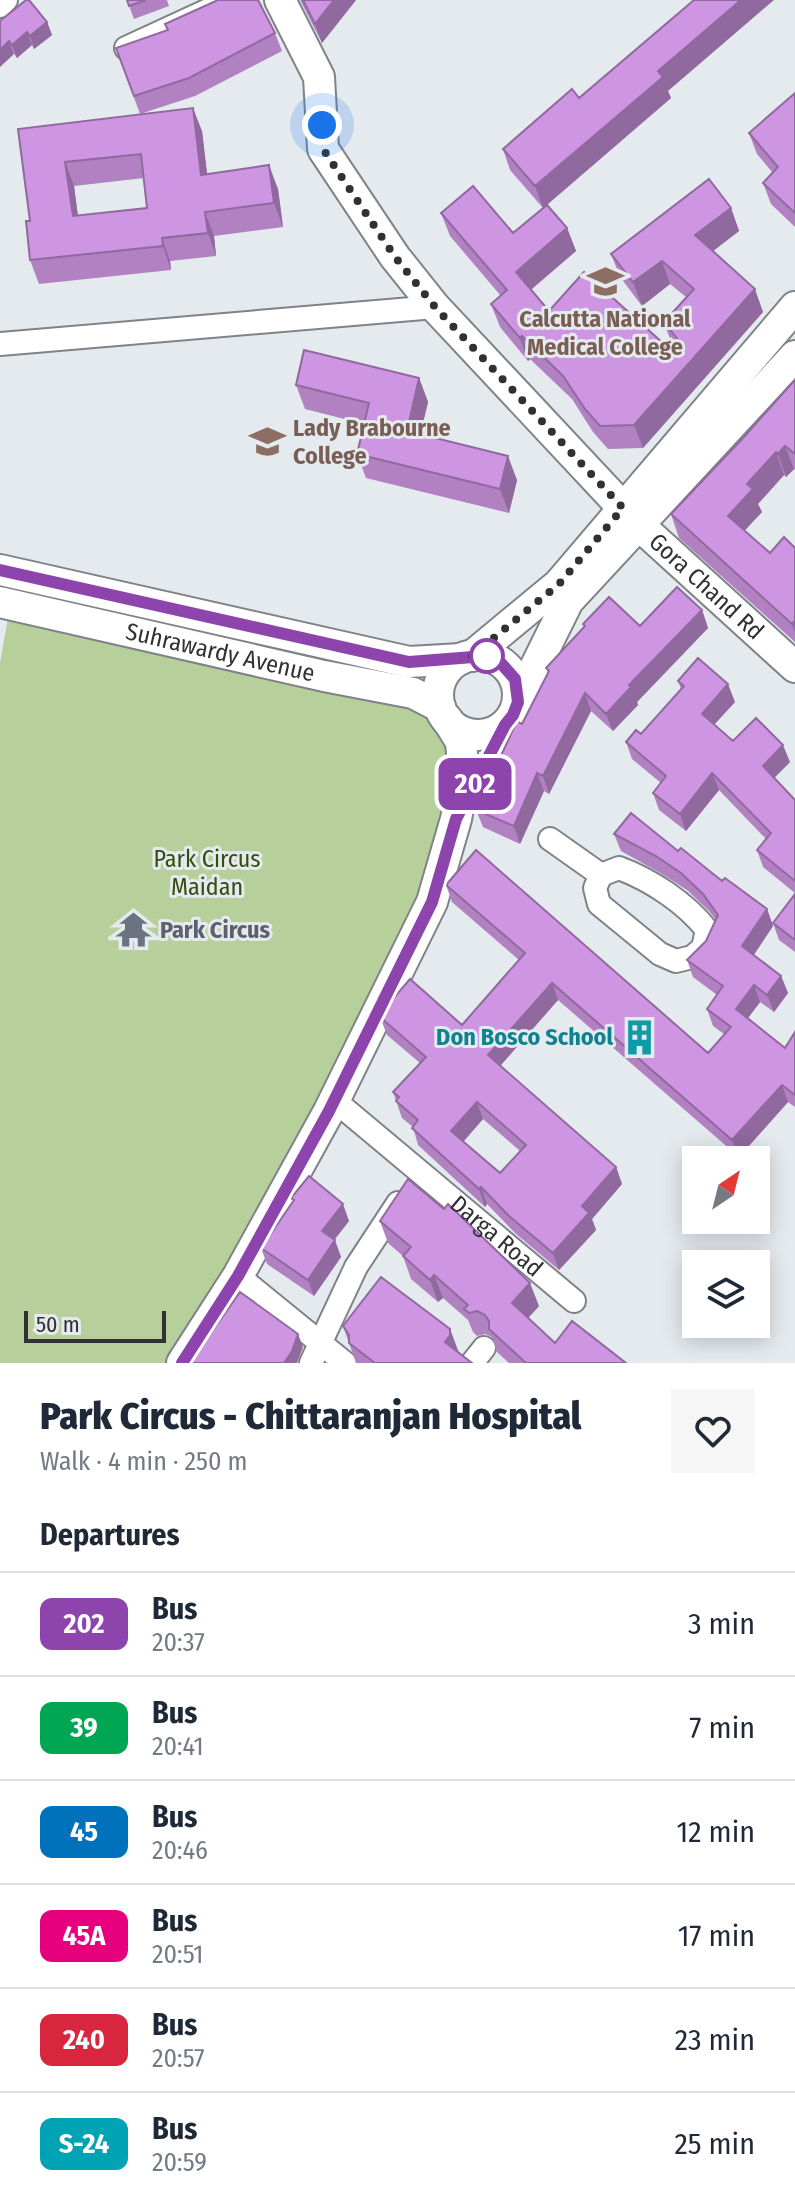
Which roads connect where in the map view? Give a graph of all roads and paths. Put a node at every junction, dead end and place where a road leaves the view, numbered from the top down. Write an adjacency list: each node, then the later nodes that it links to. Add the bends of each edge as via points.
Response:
1 (6, 0): 4 (street)
2 (230, 0): 5 (street)
3 (280, 0): 6 (main road, Gora Chand Rd, via 319,77 323,149)
4 (0, 6)
5 (124, 48)
6 (435, 307): 8 (street); 10 (main road, Gora Chand Rd)
7 (795, 307): 10 (main road)
8 (0, 344)
9 (795, 356): 10 (main road)
10 (632, 517): 13 (main road, via 559,584); 14 (main road, Gora Chand Rd); 16 (main road, via 568,601)
11 (0, 570): 13 (main road, Suhrawardy Avenue, via 409,662)
12 (0, 602): 15 (main road, Suhrawardy Avenue, via 413,693)
13 (466, 657): 15 (main road, via 441,680 438,694); 16 (main road, via 486,656 510,670 519,692)
14 (795, 667)
15 (444, 713): 16 (main road, via 458,729 480,735 494,732); 17 (main road, via 464,757)
16 (512, 714): 17 (main road)
17 (456, 819): 20 (main road, via 432,902)
18 (550, 839): 19 (street)
19 (601, 875): 19 (street, via 619,868 643,877 707,930 703,948 676,961 660,954 599,904 595,888)
20 (334, 1100): 21 (street, Darga Road); 22 (main road)
21 (419, 1171): 23 (street, Darga Road); 24 (street, via 356,1267)
22 (238, 1276): 24 (street); 25 (main road)
23 (574, 1301)
24 (316, 1353): 26 (street)
25 (182, 1363)
26 (345, 1363)

